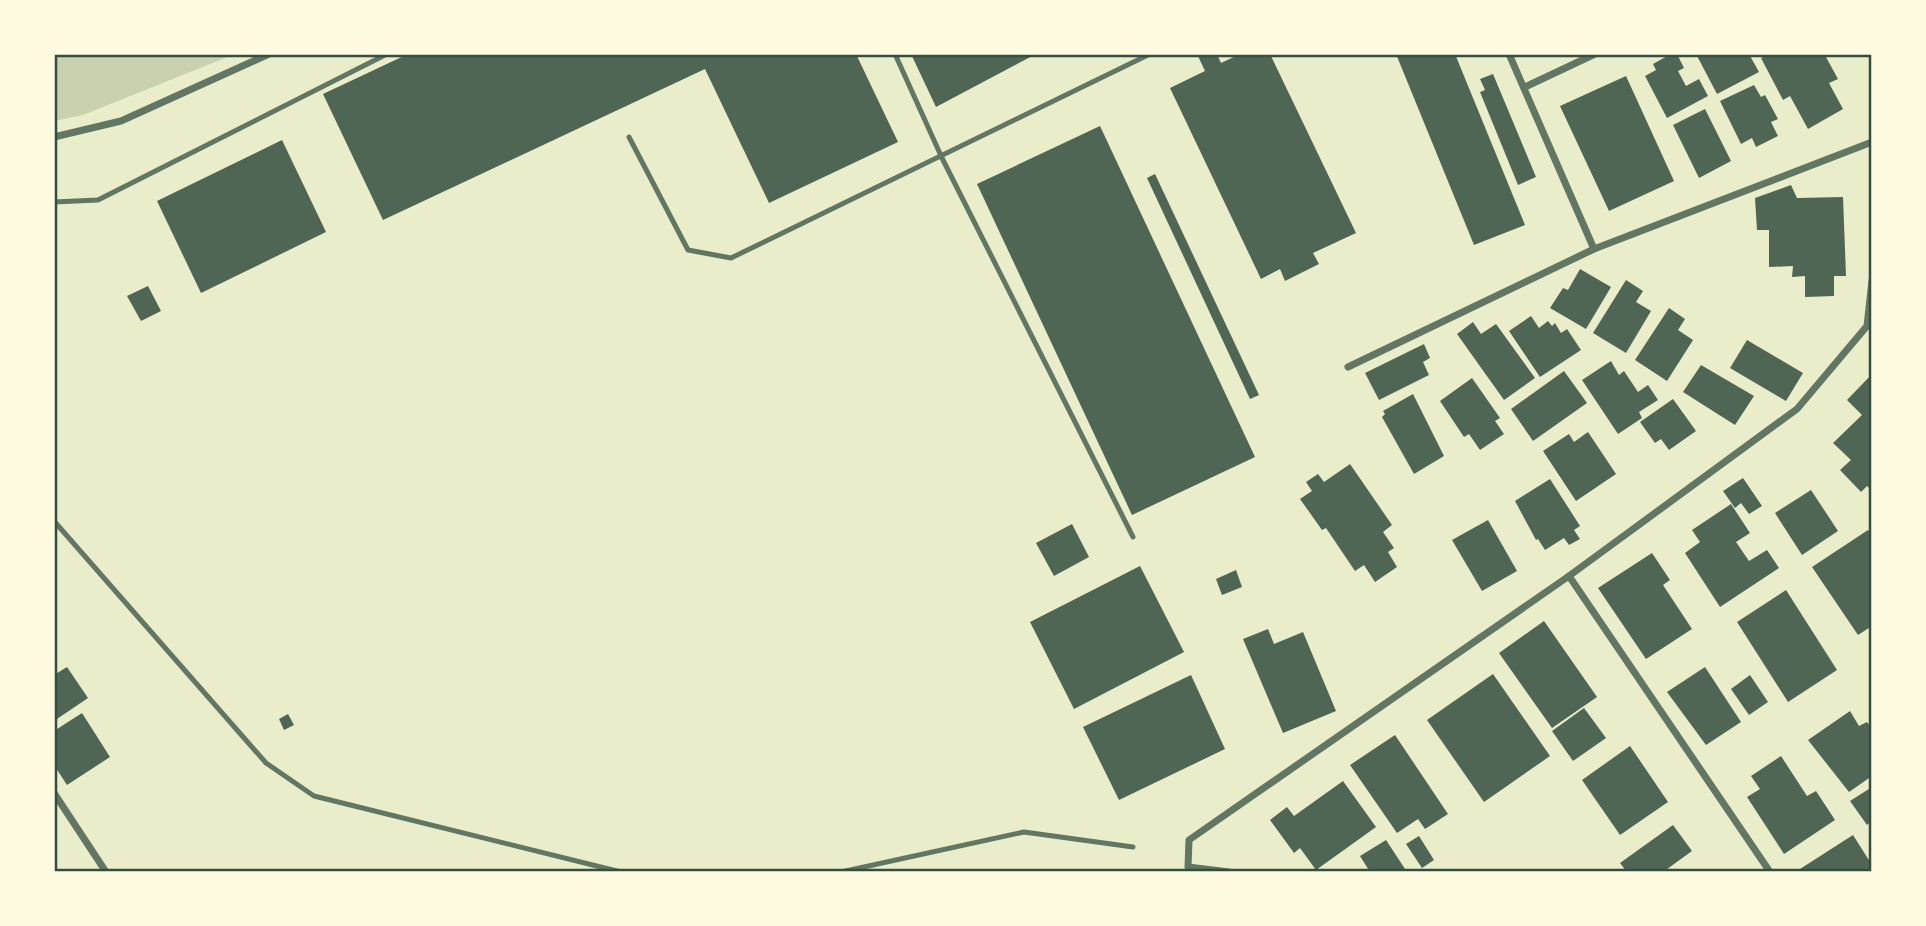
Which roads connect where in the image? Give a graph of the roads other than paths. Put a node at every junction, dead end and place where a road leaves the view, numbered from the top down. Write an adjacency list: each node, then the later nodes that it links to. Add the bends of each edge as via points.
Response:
1 (269, 54): 8 (street, via 121,121)
2 (387, 54): 12 (lane, via 98,200)
3 (895, 54): 11 (lane)
4 (1150, 54): 11 (lane)
5 (1509, 54): 7 (street)
6 (1595, 54): 7 (street)
7 (1525, 87): 13 (street)
8 (54, 137)
9 (629, 137): 11 (lane, via 688,250 731,258)
10 (1872, 142): 13 (street)
11 (942, 158): 17 (lane)
12 (54, 202)
13 (1594, 249): 15 (street)
14 (1872, 281): 18 (street, via 1867,326 1797,409)
15 (1348, 367)
16 (54, 522): 22 (lane, via 266,763 314,796)
17 (1133, 537)
18 (1569, 576): 24 (street, via 1189,840 1188,867); 25 (street)
19 (54, 793): 21 (street)
20 (1133, 847): 23 (lane, via 1024,832)
21 (106, 872)
22 (621, 872)
23 (841, 872)
24 (1229, 872)
25 (1770, 872)

